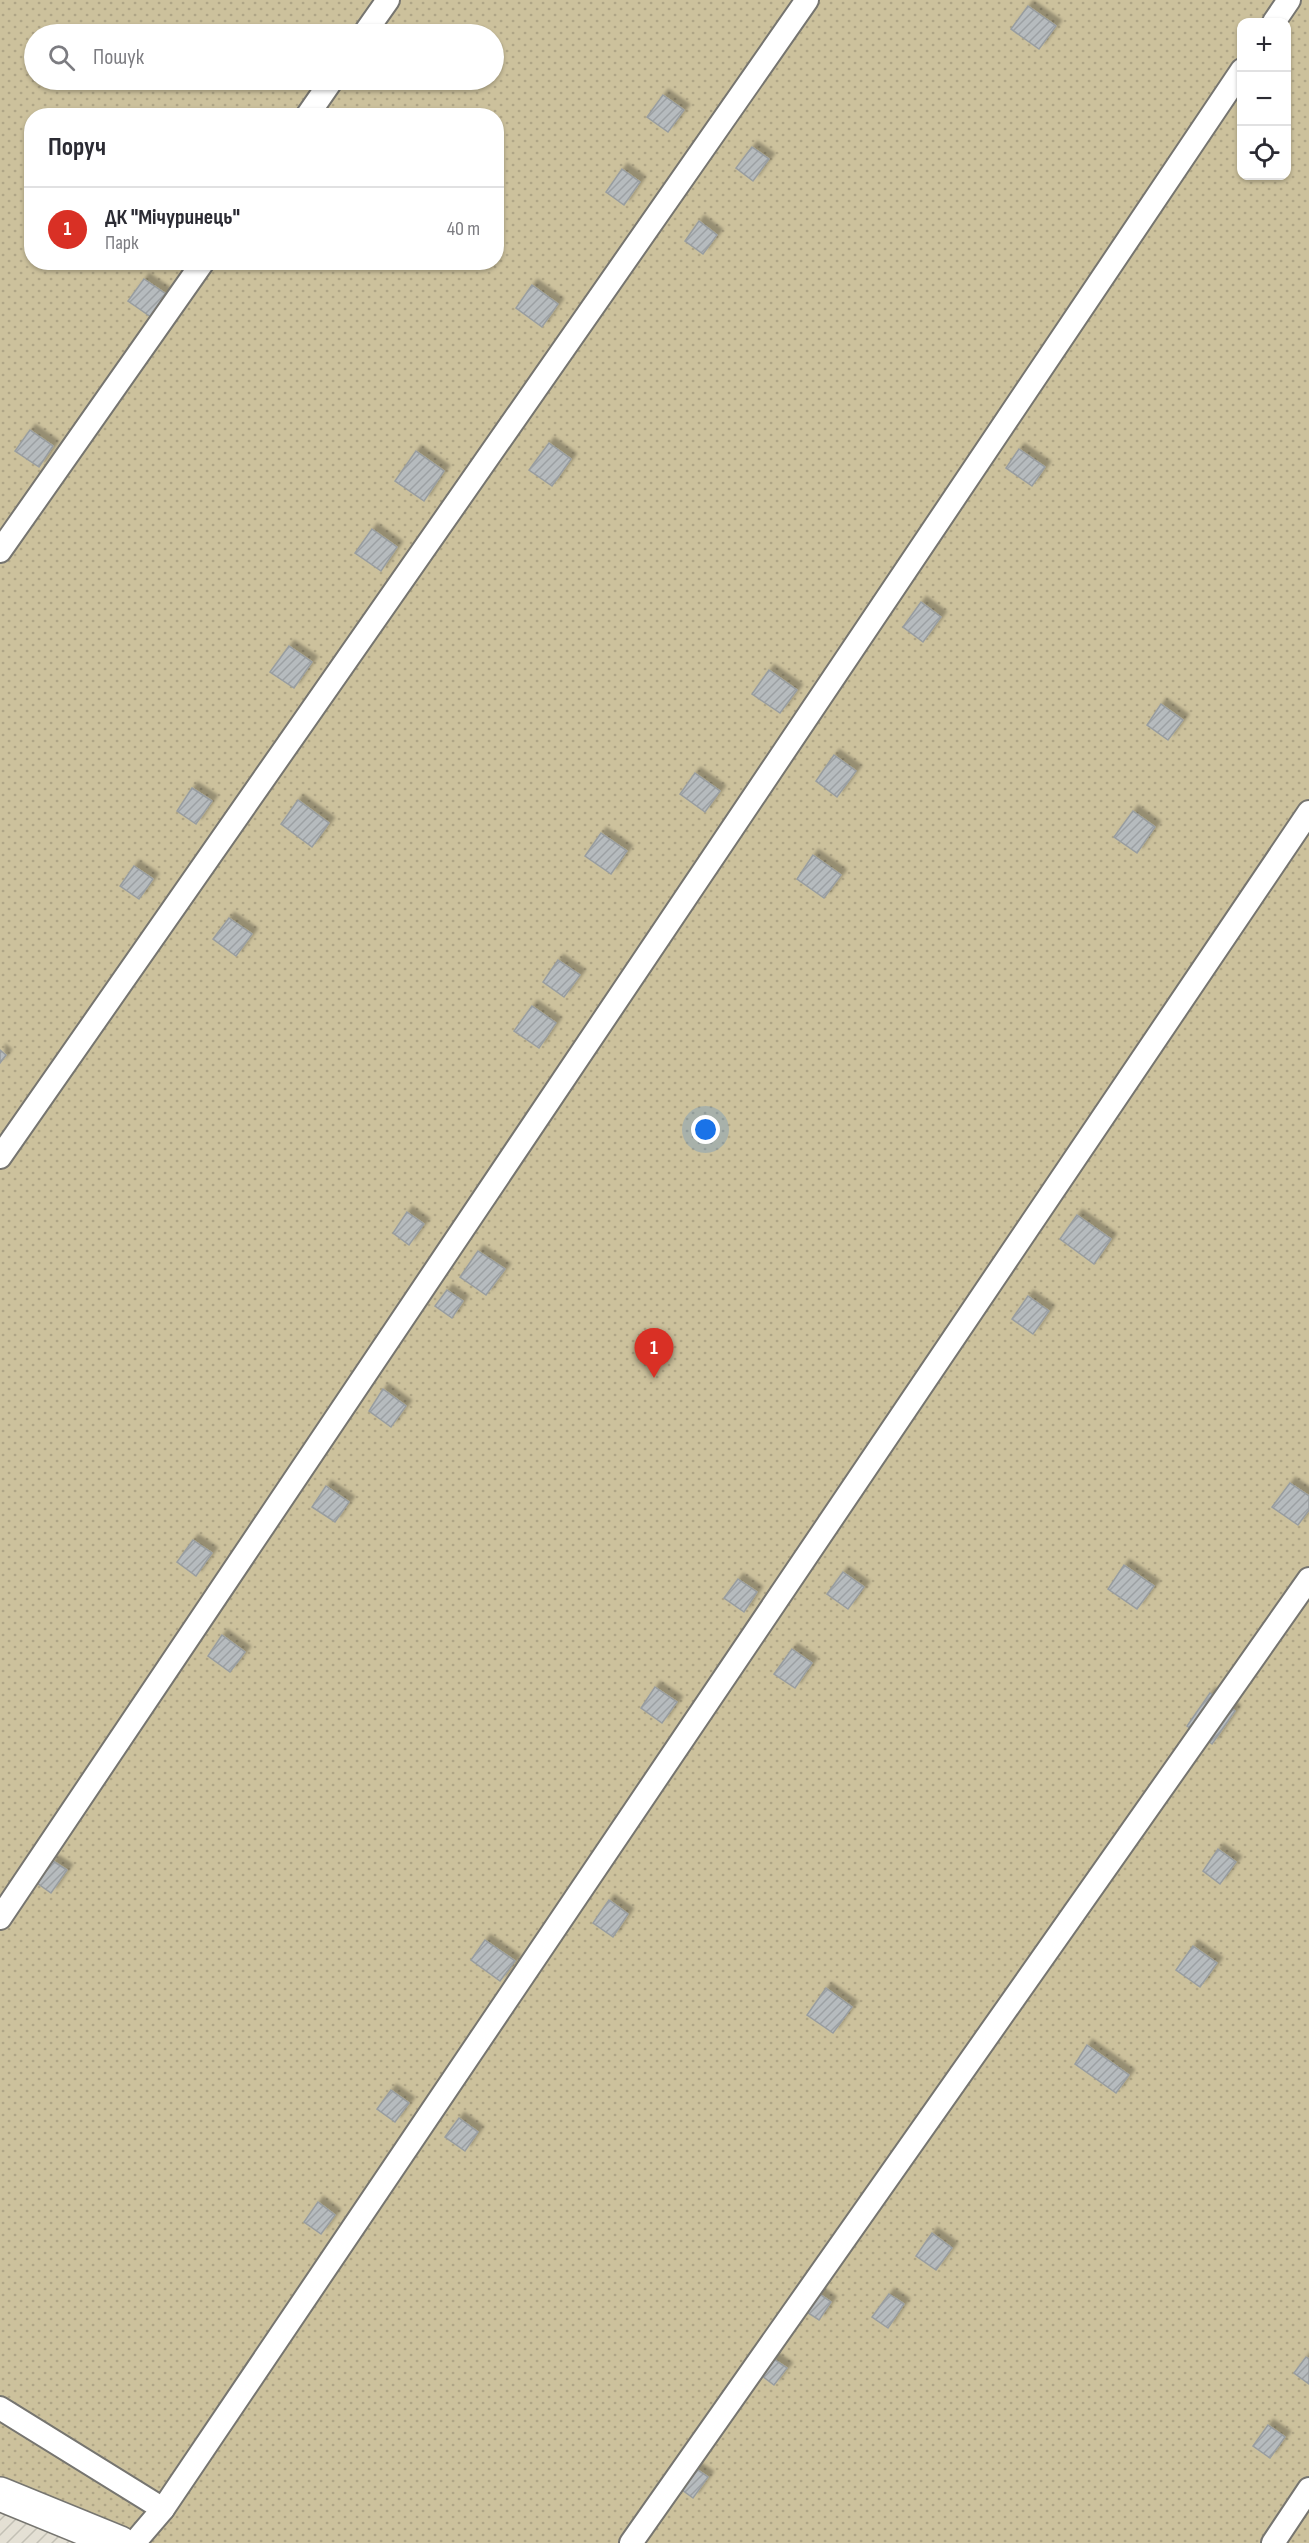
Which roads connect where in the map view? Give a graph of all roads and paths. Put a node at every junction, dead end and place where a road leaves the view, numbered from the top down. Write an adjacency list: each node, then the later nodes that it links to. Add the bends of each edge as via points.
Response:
1 (388, 0): 5 (lane)
2 (807, 0): 12 (lane)
3 (1289, 0): 4 (lane)
4 (1277, 18)
5 (371, 24)
6 (1241, 72): 14 (lane)
7 (325, 90): 8 (lane)
8 (313, 108)
9 (197, 270): 10 (lane)
10 (0, 551)
11 (1309, 812): 18 (lane)
12 (0, 1157)
13 (1309, 1579): 21 (lane)
14 (0, 1918)
15 (0, 2408): 18 (lane)
16 (1309, 2489): 22 (lane)
17 (0, 2494): 19 (street)
18 (163, 2509): 20 (lane)
19 (120, 2543)
20 (134, 2543)
21 (631, 2543)
22 (1273, 2543)

